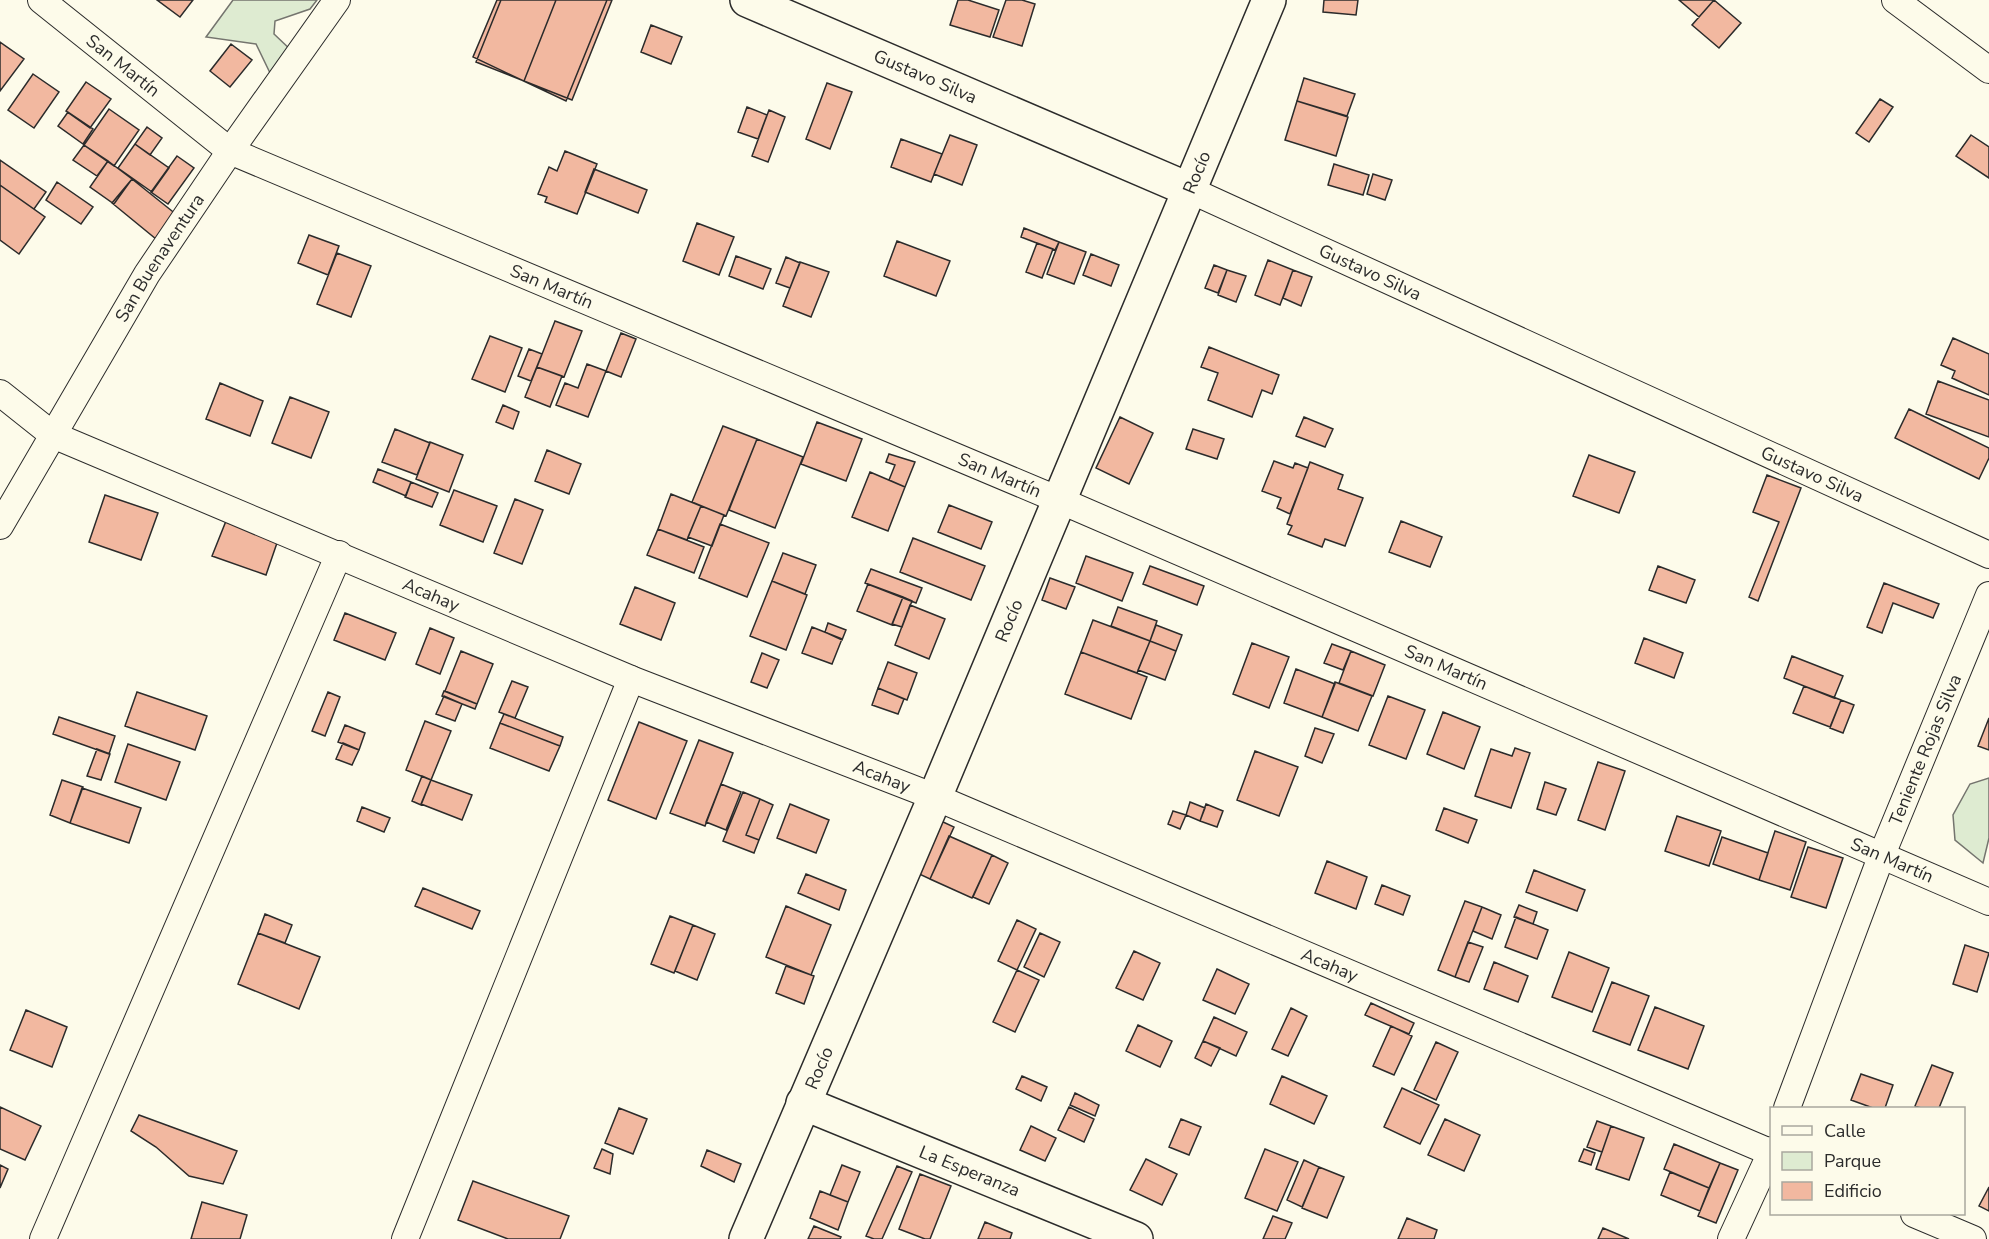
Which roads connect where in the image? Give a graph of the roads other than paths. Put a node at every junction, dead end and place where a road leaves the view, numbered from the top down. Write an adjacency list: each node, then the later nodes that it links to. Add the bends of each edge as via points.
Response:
1 (41, 0): 8 (street, San Martín)
2 (337, 0): 8 (street, San Buenaventura)
3 (747, 0): 9 (main road, Gustavo Silva)
4 (1269, 0): 9 (main road, Rocío)
5 (1895, 0): 6 (street)
6 (1922, 8): 7 (street)
7 (1989, 70)
8 (230, 151): 11 (street, San Buenaventura, via 147,274); 12 (street, San Martín)
9 (1190, 190): 12 (main road, Rocío); 15 (street, Gustavo Silva)
10 (0, 393): 11 (street, Acahay)
11 (53, 435): 13 (street, San Buenaventura); 14 (street, Acahay)
12 (1059, 500): 18 (main road, Rocío); 19 (street, San Martín)
13 (0, 526)
14 (339, 555): 17 (street, Acahay); 26 (street)
15 (1989, 555)
16 (1989, 595): 19 (street, Teniente Rojas Silva)
17 (631, 680): 18 (street, Acahay); 27 (street)
18 (935, 797): 21 (main road, Rocío); 23 (street, Acahay)
19 (1881, 857): 20 (street, San Martín); 22 (street, Teniente Rojas Silva)
20 (1989, 902)
21 (803, 1103): 28 (main road, Rocío); 29 (main road, La Esperanza)
22 (1787, 1107)
23 (1770, 1152)
24 (1770, 1154): 30 (street)
25 (1916, 1215): 31 (street)
26 (44, 1239)
27 (405, 1239)
28 (746, 1239)
29 (1137, 1239)
30 (1731, 1239)
31 (1973, 1239)

